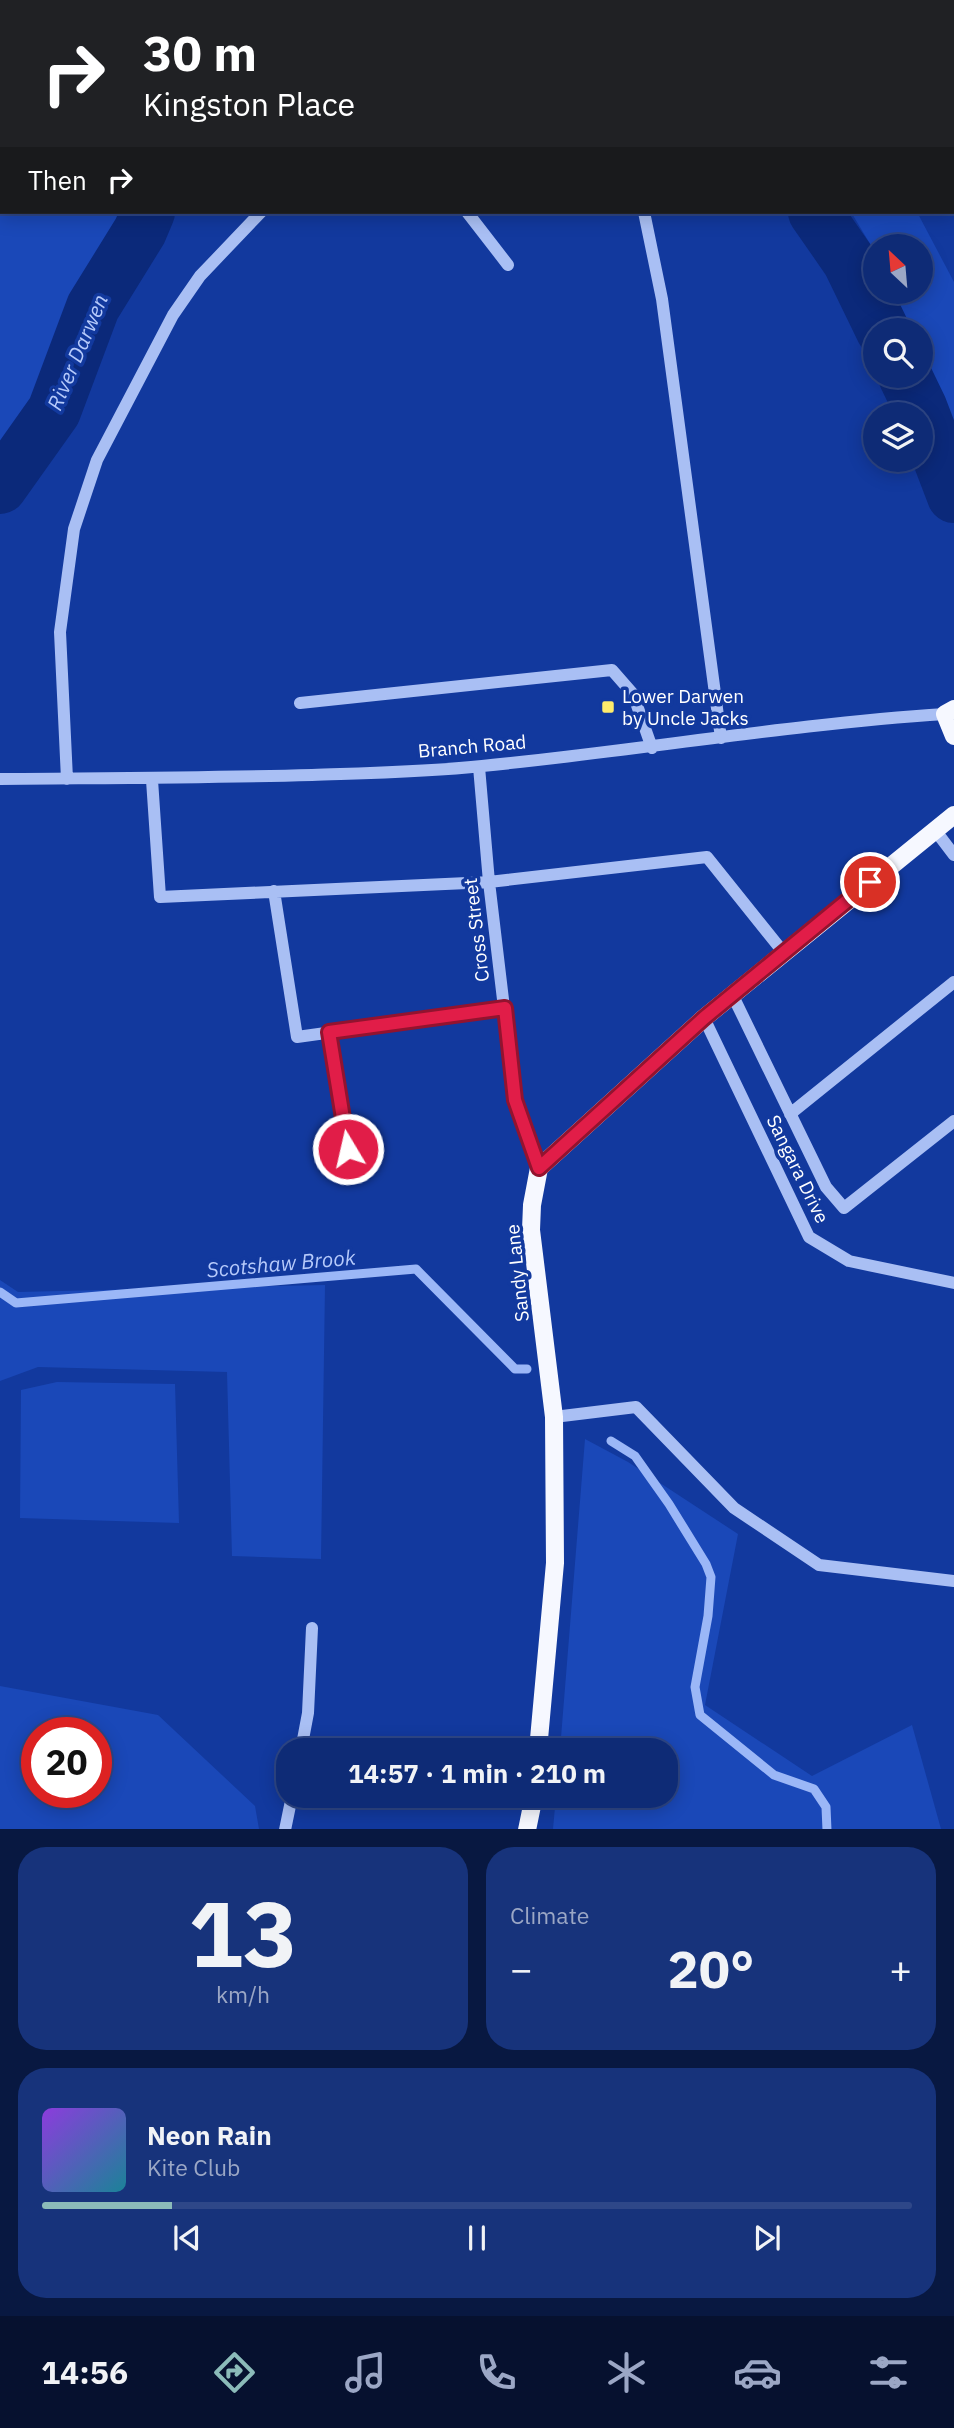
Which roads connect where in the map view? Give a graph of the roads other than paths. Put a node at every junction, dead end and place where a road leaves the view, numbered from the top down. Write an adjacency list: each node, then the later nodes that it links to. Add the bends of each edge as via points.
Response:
1 (259, 214): 12 (street, via 200,276 173,315 88,485 74,529 60,632)
2 (469, 214): 4 (street)
3 (644, 214): 8 (street, via 662,299)
4 (508, 265)
5 (300, 703): 9 (street, via 612,670 633,694)
6 (949, 711): 7 (main road); 8 (street, Branch Road)
7 (954, 736)
8 (721, 738): 9 (street, Branch Road)
9 (652, 748): 10 (street, Branch Road)
10 (479, 767): 13 (street, Branch Road); 17 (street, Cross Street)
11 (0, 779): 12 (street, Branch Road)
12 (67, 779): 13 (street, Branch Road)
13 (152, 780): 18 (street, via 160,897)
14 (954, 815): 15 (main road)
15 (935, 830): 16 (street); 19 (main road)
16 (954, 855)
17 (489, 882): 18 (street); 19 (street, via 707,857); 22 (street, Cross Street)
18 (274, 891): 24 (street, via 297,1037)
19 (784, 953): 21 (main road)
20 (954, 982): 25 (street)
21 (732, 994): 23 (main road); 25 (street)
22 (505, 1008): 24 (street); 27 (street, Cross Street, via 515,1100)
23 (704, 1018): 27 (main road); 29 (street, Sangara Drive, via 808,1237 849,1261)
24 (329, 1032): 28 (street)
25 (790, 1114): 26 (street, via 826,1187 844,1208)
26 (954, 1121)
27 (539, 1168): 30 (main road, Sandy Lane, via 531,1230)
28 (351, 1172)
29 (954, 1283)
30 (554, 1417): 31 (street, via 636,1407 734,1508 819,1565); 34 (main road, Sandy Lane, via 555,1563)
31 (954, 1581)
32 (312, 1628): 33 (street)
33 (303, 1738)
34 (539, 1738)
35 (289, 1808): 37 (street)
36 (531, 1808): 38 (main road)
37 (285, 1829)
38 (527, 1829)

